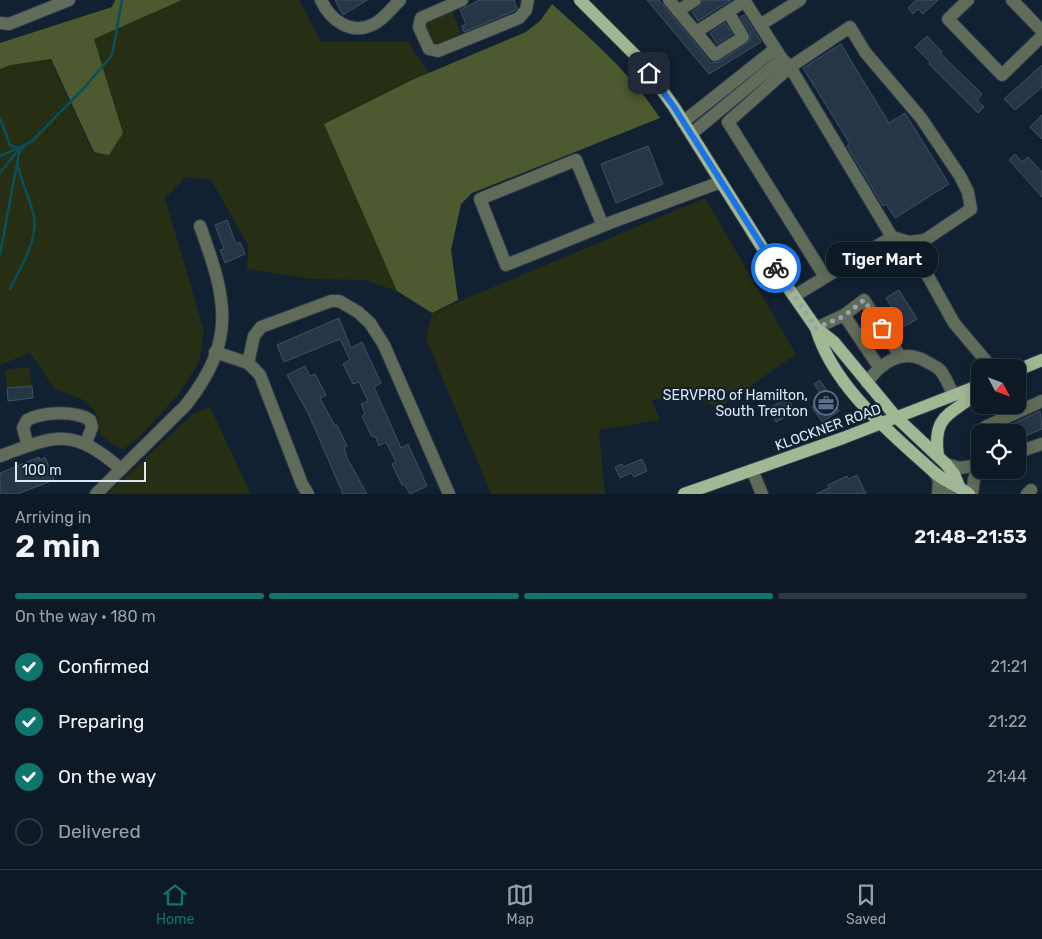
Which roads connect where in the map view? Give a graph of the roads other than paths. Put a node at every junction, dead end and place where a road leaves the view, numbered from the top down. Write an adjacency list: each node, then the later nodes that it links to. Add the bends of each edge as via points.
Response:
1 (69, 0): 15 (street, via 9,24)
2 (321, 0): 3 (street, via 332,18 344,26 363,26 373,24)
3 (400, 0)
4 (462, 0): 5 (street, via 421,18 419,27 428,49 438,51 519,18 526,10)
5 (528, 0)
6 (580, 0): 21 (main road, via 641,61)
7 (669, 0): 13 (street)
8 (695, 0): 13 (street)
9 (745, 0): 14 (street); 16 (street)
10 (800, 0): 16 (street)
11 (968, 0): 19 (street, via 948,20 1002,75)
12 (1018, 2): 17 (street)
13 (678, 11): 18 (street)
14 (728, 12): 18 (street); 18 (street, via 744,37 715,55)
15 (0, 23)
16 (760, 25): 20 (street)
17 (1042, 31)
18 (696, 32)
19 (1042, 36)
20 (782, 58): 21 (street); 22 (street); 26 (street); 27 (street, via 850,27 865,52 921,118 960,176 968,192 971,209 925,240); 28 (street, via 728,122)
21 (683, 122): 22 (main road)
22 (691, 134): 23 (main road)
23 (721, 182): 25 (street); 29 (main road)
24 (200, 226): 32 (street, via 218,278 223,312)
25 (603, 226): 25 (street, via 506,265 480,199 576,160)
26 (892, 237): 27 (street); 28 (street)
27 (910, 242): 34 (street, via 954,323)
28 (826, 277): 29 (street)
29 (794, 296): 31 (main road)
30 (844, 316): 31 (street); 33 (street, via 864,300); 37 (street)
31 (816, 328): 39 (main road, via 834,342); 45 (main road, via 822,348 833,366)
32 (215, 352): 36 (street); 54 (street, via 204,379 186,405)
33 (900, 356): 37 (street); 41 (street, via 921,358 940,370)
34 (984, 359)
35 (1042, 361): 38 (main road)
36 (248, 364): 60 (street, via 264,381); 61 (street, via 254,336 261,327 331,301 347,304 370,323 384,345)
37 (880, 367): 39 (street)
38 (1026, 367)
39 (867, 383): 44 (main road)
40 (971, 388): 41 (main road, KLOCKNER ROAD)
41 (954, 395): 44 (main road, KLOCKNER ROAD)
42 (971, 398): 52 (main road, via 938,426 936,438)
43 (1042, 401): 46 (street)
44 (896, 417): 45 (main road, KLOCKNER ROAD); 52 (main road)
45 (880, 424): 55 (main road, KLOCKNER ROAD); 56 (main road)
46 (992, 424)
47 (86, 443): 49 (street, via 58,438); 49 (street, via 92,427 90,420 64,413 27,420 23,428); 54 (street)
48 (1042, 444): 50 (street)
49 (28, 446): 51 (street)
50 (1026, 449)
51 (0, 456)
52 (942, 460): 53 (street, via 959,468); 58 (main road)
53 (971, 466)
54 (121, 469): 59 (street)
55 (752, 470): 62 (main road, KLOCKNER ROAD); 63 (street)
56 (935, 473): 58 (main road); 64 (street, via 939,480)
57 (974, 479): 58 (street)
58 (966, 491): 65 (street)
59 (96, 494)
60 (308, 494)
61 (449, 494)
62 (684, 494)
63 (762, 494)
64 (938, 494)
65 (945, 494)

